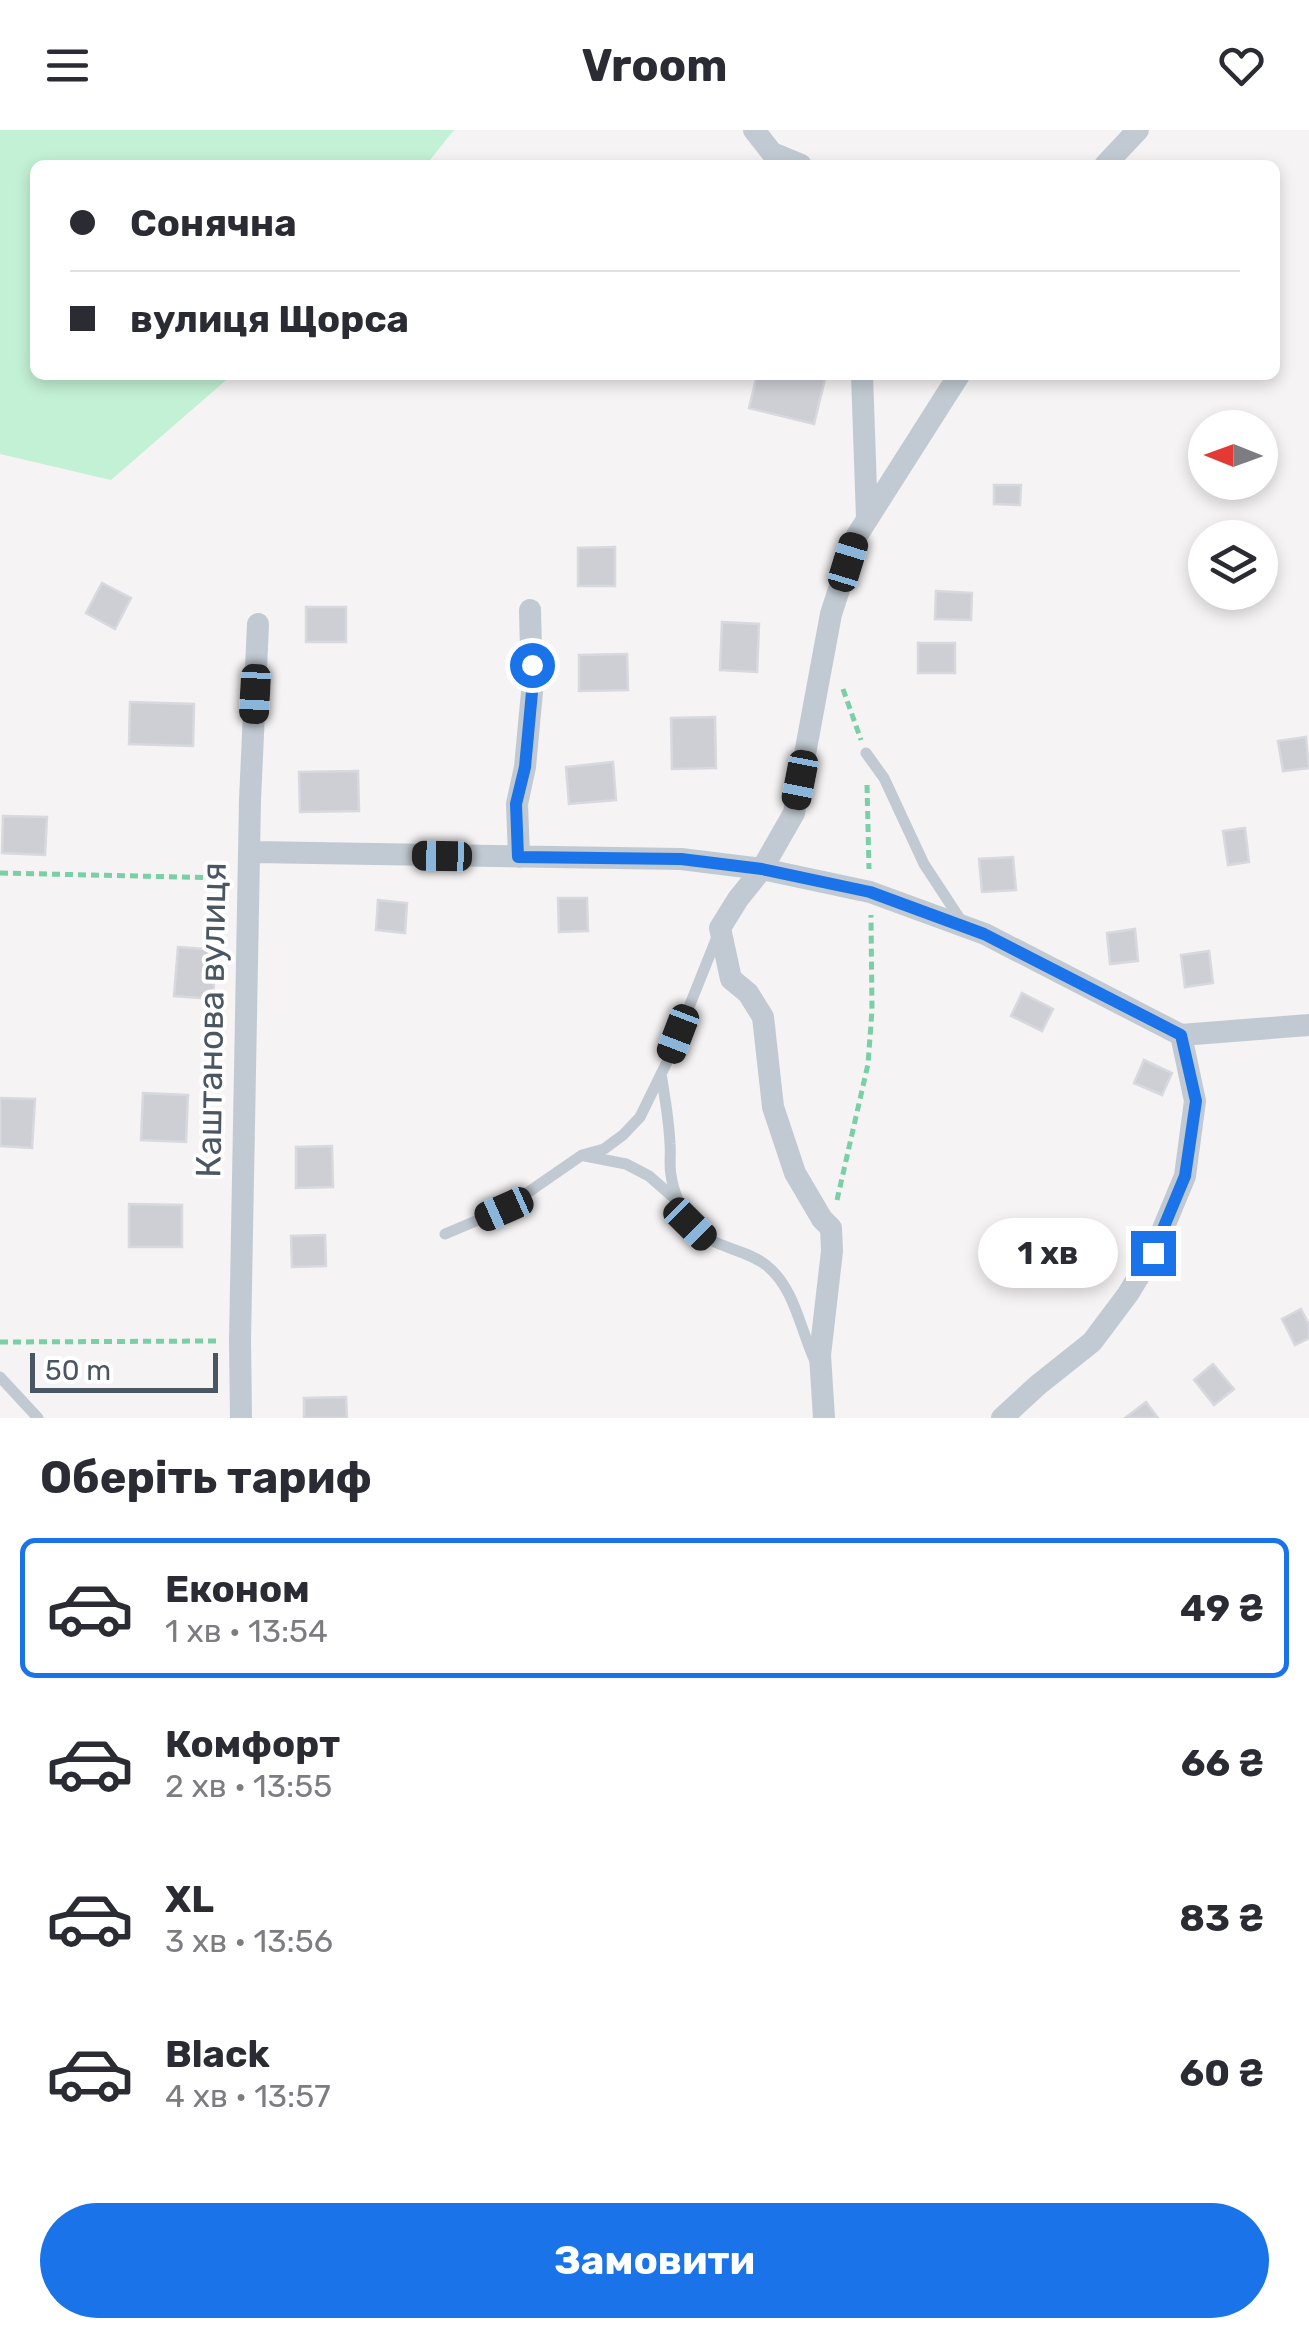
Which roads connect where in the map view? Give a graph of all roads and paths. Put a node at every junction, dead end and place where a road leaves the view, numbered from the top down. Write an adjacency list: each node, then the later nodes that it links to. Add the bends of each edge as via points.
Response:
1 (754, 130): 3 (street, via 772,153)
2 (1138, 130): 4 (street)
3 (789, 160)
4 (1111, 160)
5 (862, 380): 7 (street)
6 (957, 380): 7 (street)
7 (867, 518): 10 (street)
8 (530, 610): 13 (street, via 532,692 516,804)
9 (258, 624): 12 (street, Каштанова вулиця)
10 (826, 644): 11 (path); 14 (street, via 794,812)
11 (866, 752): 17 (path); 18 (lane)
12 (249, 852): 13 (street); 16 (street, Каштанова вулиця)
13 (518, 857): 14 (street, via 681,859)
14 (762, 869): 17 (street); 19 (street)
15 (0, 873): 16 (path)
16 (248, 878): 28 (street, Каштанова вулиця)
17 (870, 892): 18 (street); 25 (path, via 868,1064)
18 (964, 926): 21 (street)
19 (720, 928): 22 (lane); 25 (street, via 731,979 762,1018 773,1107 795,1173)
20 (1309, 1026): 21 (street)
21 (1181, 1035): 34 (street, via 1196,1101 1185,1176 1153,1253 1092,1342)
22 (661, 1074): 23 (lane, via 632,1126 604,1149); 24 (lane)
23 (582, 1156): 24 (lane, via 626,1164); 26 (lane, via 504,1209)
24 (680, 1204): 29 (lane, via 706,1240 778,1275)
25 (831, 1228): 29 (street)
26 (445, 1234)
27 (0, 1342): 28 (path)
28 (240, 1342): 32 (street, Каштанова вулиця)
29 (822, 1374): 33 (street)
30 (0, 1376): 31 (lane)
31 (38, 1418)
32 (241, 1418)
33 (824, 1418)
34 (1002, 1418)

